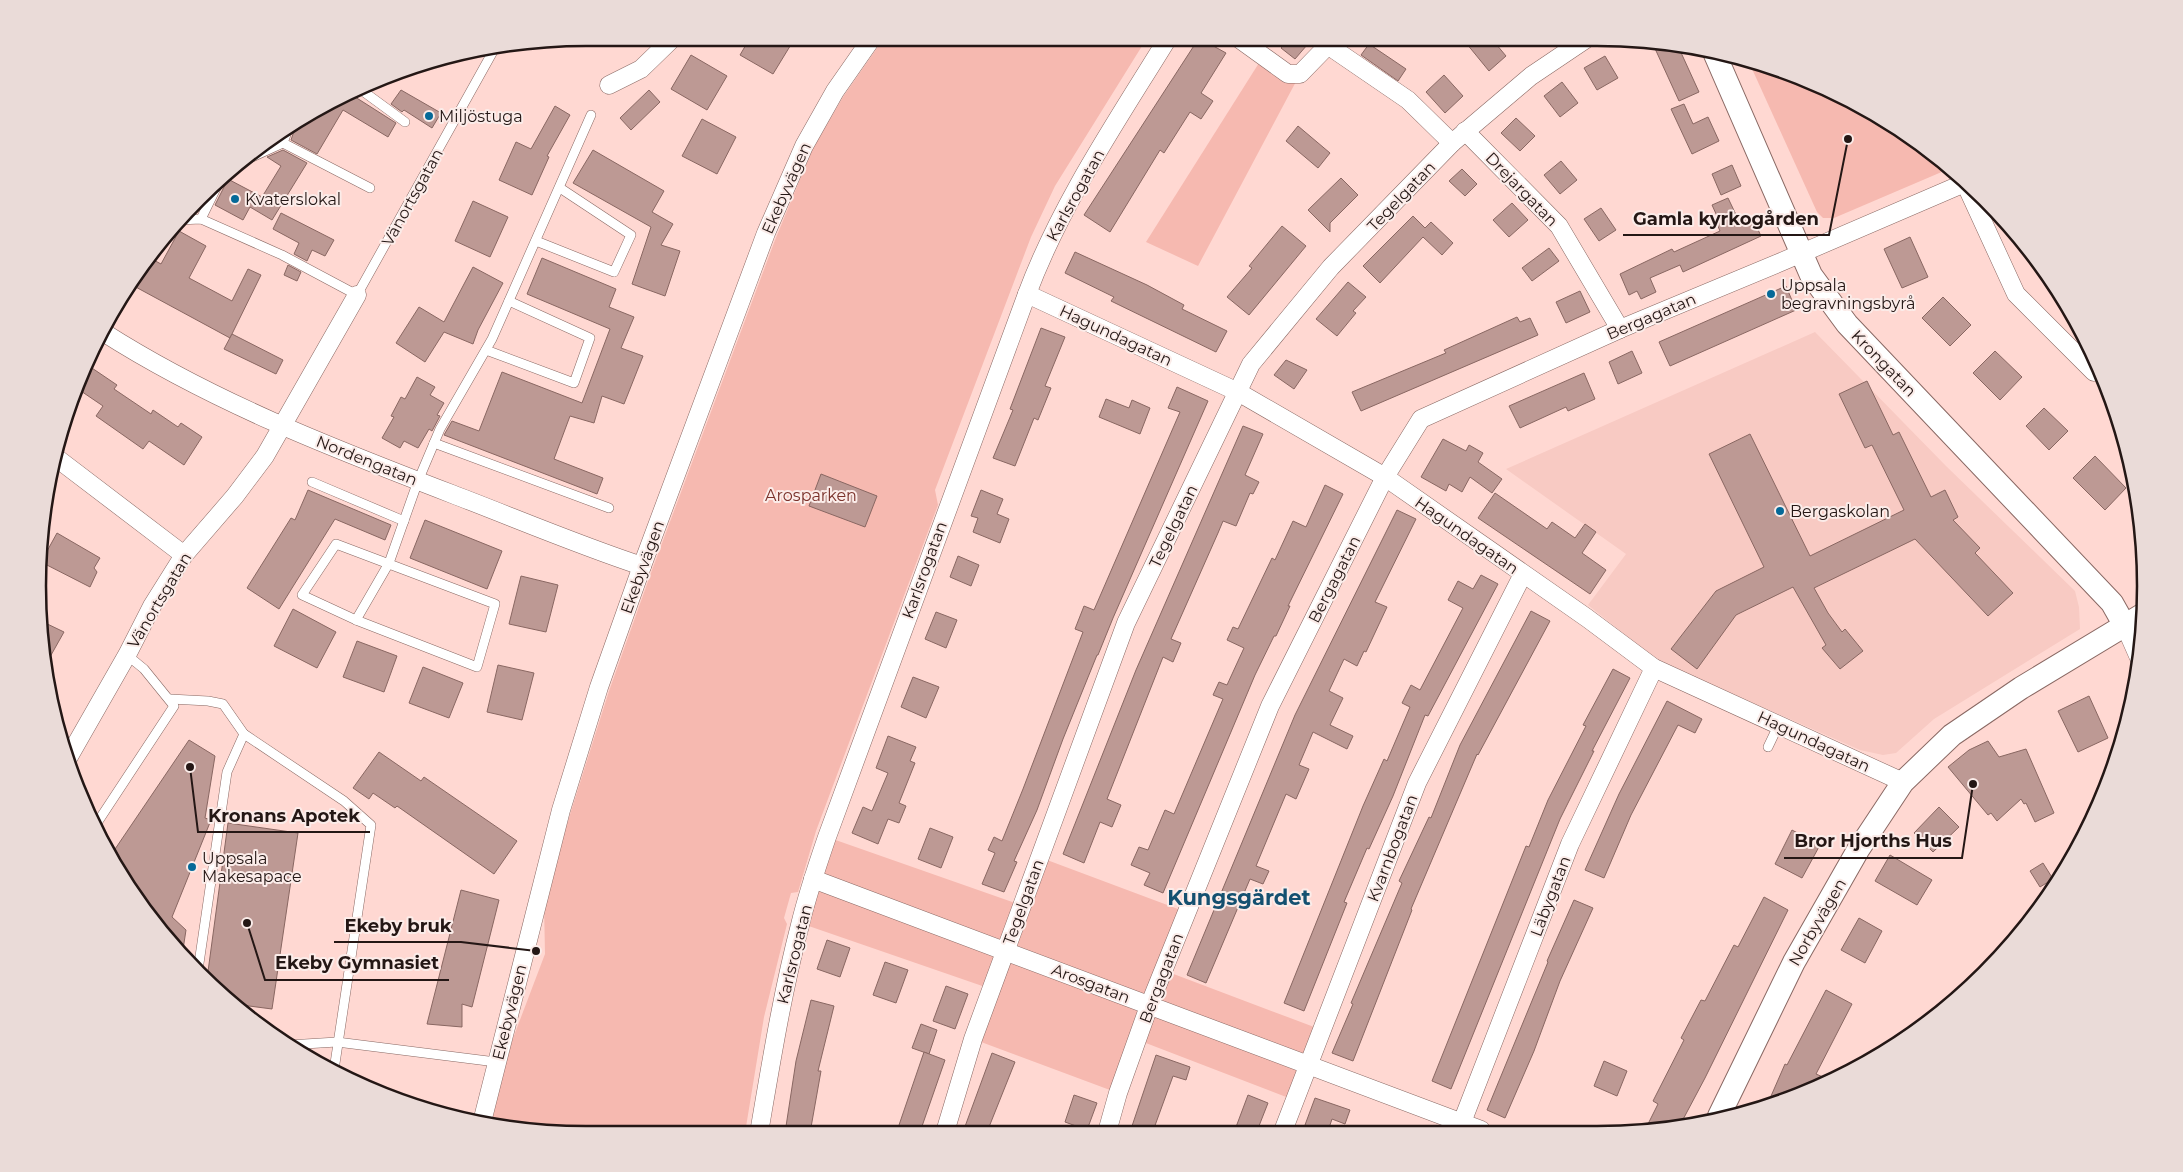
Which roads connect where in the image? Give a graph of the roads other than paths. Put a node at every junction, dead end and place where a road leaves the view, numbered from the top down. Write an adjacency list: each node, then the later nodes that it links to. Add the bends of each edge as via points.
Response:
1 (665, 46): 10 (street, via 641,69)
2 (866, 46): 46 (street, Ekebyvägen, via 835,91 804,146 766,233)
3 (1163, 46): 28 (street, Karlsrogatan, via 1071,198 1042,255)
4 (1250, 46): 5 (street, via 1288,74 1300,74)
5 (1328, 46)
6 (1337, 46): 17 (street, via 1408,100)
7 (1576, 46): 14 (street, Tegelgatan, via 1531,76)
8 (491, 55): 29 (lane, Vänortsgatan)
9 (1718, 61): 27 (street, Krongatan)
10 (609, 85)
11 (366, 93): 13 (lane)
12 (592, 115): 21 (lane)
13 (405, 122)
14 (1465, 131): 17 (street, Tegelgatan); 31 (street, Drejargatan, via 1559,226)
15 (286, 137): 16 (lane)
16 (284, 143): 18 (lane); 20 (lane)
17 (1452, 144): 35 (street, Tegelgatan, via 1331,268 1251,364)
18 (267, 151)
19 (1959, 186): 27 (street, Bergagatan)
20 (370, 188)
21 (560, 188): 26 (lane); 26 (lane, via 631,235 614,272)
22 (212, 197): 25 (lane)
23 (1973, 198): 34 (street, via 2016,294)
24 (190, 219): 25 (lane)
25 (201, 219): 29 (lane, via 282,255)
26 (536, 241): 30 (lane)
27 (1802, 254): 31 (street, Bergagatan); 49 (street, Krongatan, via 1811,275 1847,324 2112,603)
28 (1027, 294): 35 (street, Hagundagatan); 59 (street, Karlsrogatan)
29 (358, 295): 36 (street, Vänortsgatan)
30 (509, 301): 33 (lane); 33 (lane, via 590,338 574,383)
31 (1620, 329): 39 (street, Bergagatan, via 1421,419)
32 (109, 335): 36 (street, Nordengatan, via 203,389)
33 (486, 350): 37 (lane)
34 (2092, 370)
35 (1238, 392): 39 (street, Hagundagatan); 60 (street, Tegelgatan, via 1126,623)
36 (284, 426): 40 (street, Nordengatan); 44 (street, Vänortsgatan, via 235,496)
37 (434, 443): 40 (lane); 42 (lane)
38 (61, 462): 44 (street)
39 (1385, 477): 47 (street, Hagundagatan); 62 (street, Bergagatan, via 1270,706)
40 (418, 481): 43 (lane); 46 (street, Nordengatan)
41 (312, 482): 43 (lane)
42 (609, 508)
43 (404, 521): 45 (lane)
44 (184, 555): 50 (street, Vänortsgatan, via 152,606)
45 (389, 563): 48 (lane); 48 (lane, via 336,544 302,595); 48 (lane, via 495,604 477,667)
46 (642, 566): 65 (street, Ekebyvägen, via 561,810)
47 (1523, 574): 51 (street, Hagundagatan); 67 (street, Kvarnbogatan, via 1417,783)
48 (356, 620)
49 (2133, 620): 57 (street, Norbyvägen, via 2021,688 1952,735)
50 (127, 655): 52 (lane); 56 (street, Vänortsgatan)
51 (1654, 668): 53 (street, Hagundagatan); 75 (street, Läbygatan, via 1570,844)
52 (170, 699): 54 (lane, via 223,704); 58 (lane, via 174,706)
53 (1779, 724): 55 (lane); 57 (street, Hagundagatan)
54 (244, 734): 61 (lane, via 227,772); 63 (lane, via 344,801 371,825)
55 (1768, 747)
56 (72, 751)
57 (1902, 782): 68 (street, Norbyvägen, via 1858,850 1794,962)
58 (99, 819)
59 (813, 879): 60 (street, Arosgatan); 70 (street, Karlsrogatan, via 778,1019)
60 (1005, 951): 62 (street, Arosgatan); 71 (street, Tegelgatan, via 973,1039)
61 (199, 963)
62 (1149, 1006): 67 (street, Arosgatan); 72 (street, Bergagatan)
63 (337, 1042): 64 (lane); 65 (lane); 66 (lane)
64 (301, 1044)
65 (496, 1062): 69 (street, Ekebyvägen)
66 (335, 1063)
67 (1307, 1066): 73 (street, Kvarnbogatan); 74 (street, Arosgatan)
68 (1722, 1111)
69 (484, 1115)
70 (760, 1126)
71 (947, 1126)
72 (1109, 1126)
73 (1285, 1126)
74 (1457, 1126)
75 (1460, 1126)

